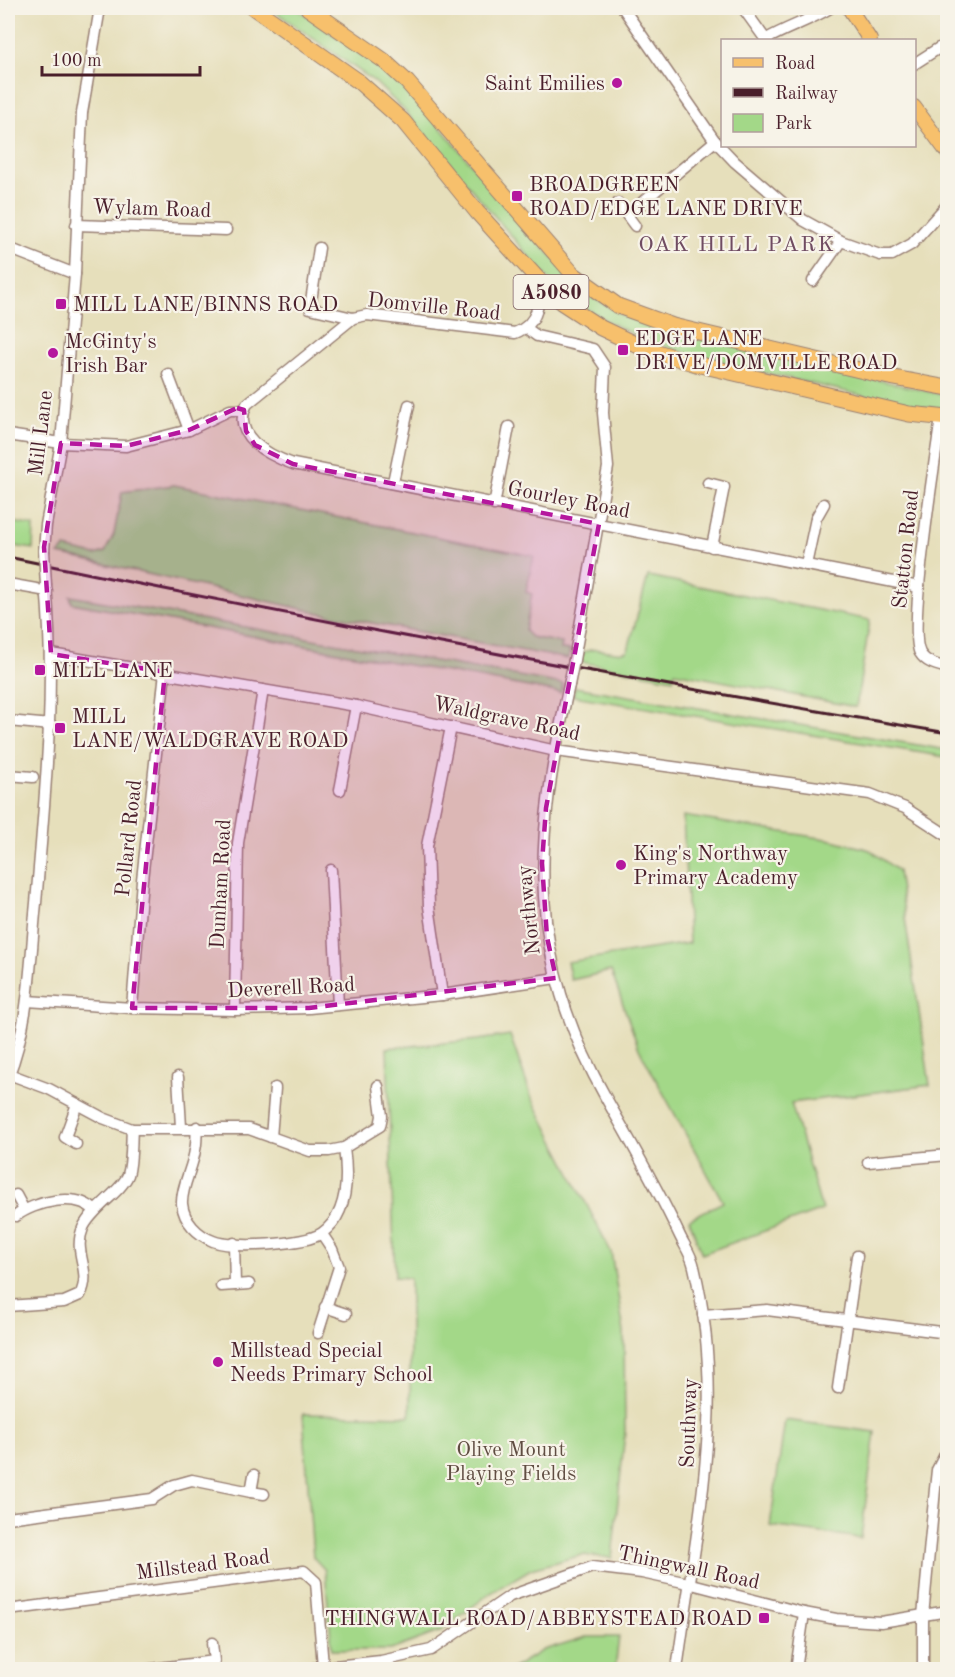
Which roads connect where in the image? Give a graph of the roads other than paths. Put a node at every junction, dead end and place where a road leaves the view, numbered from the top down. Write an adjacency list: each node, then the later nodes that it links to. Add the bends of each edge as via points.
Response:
1 (100, 8): 20 (street, Mill Lane, via 82,113)
2 (254, 8): 27 (highway, A5080, via 358,81 403,121)
3 (308, 8): 32 (highway, A5080, via 383,60 407,82 573,274 618,306 673,326)
4 (623, 8): 15 (street)
5 (743, 8): 8 (street)
6 (830, 8): 9 (street)
7 (853, 9): 10 (main road)
8 (764, 39)
9 (767, 39)
10 (869, 39)
11 (948, 46): 12 (street)
12 (916, 63)
13 (916, 108): 14 (main road)
14 (943, 138): 16 (main road)
15 (715, 141): 19 (street); 23 (street, via 804,220)
16 (948, 153)
17 (618, 203): 19 (street)
18 (948, 204): 23 (street, via 898,254 880,255)
19 (627, 215): 21 (street)
20 (76, 225): 22 (street, Wylam Road); 26 (street, Mill Lane)
21 (635, 226)
22 (226, 230)
23 (840, 241): 28 (street)
24 (8, 248): 26 (street)
25 (319, 248): 29 (street, via 310,308)
26 (75, 273): 39 (street, Mill Lane)
27 (537, 278): 30 (street, Domville Road, via 537,313); 35 (highway, A5080, via 561,302 601,328 664,355 909,414)
28 (813, 282)
29 (353, 318): 30 (street, Domville Road, via 367,315 509,334); 34 (street, Domville Road)
30 (526, 328): 44 (street, Northway, via 537,336 585,345 602,360 608,466)
31 (168, 374): 37 (street)
32 (948, 388)
33 (409, 405): 40 (street)
34 (244, 410): 37 (street, via 230,410); 40 (street, Gourley Road, via 246,431 267,455 293,464)
35 (944, 418): 48 (street, Statton Road)
36 (509, 426): 43 (street)
37 (189, 430): 39 (street, via 126,446)
38 (8, 435): 39 (street)
39 (61, 443): 49 (street, Mill Lane, bridge, via 46,525)
40 (393, 482): 43 (street, Gourley Road)
41 (708, 483): 45 (street, via 724,487)
42 (824, 504): 46 (street, via 816,518)
43 (494, 505): 44 (street, Gourley Road)
44 (599, 525): 45 (street, Gourley Road); 58 (street, Northway, bridge)
45 (712, 547): 46 (street, Gourley Road)
46 (806, 565): 48 (street, Gourley Road)
47 (8, 584): 49 (street)
48 (919, 587): 51 (street, Statton Road, via 916,642 921,654 933,664)
49 (47, 588): 50 (street, Mill Lane)
50 (51, 654): 52 (street, Waldgrave Road); 56 (street, Mill Lane)
51 (948, 668)
52 (165, 672): 53 (street, Waldgrave Road); 68 (street, Pollard Road)
53 (263, 690): 54 (street, Waldgrave Road); 69 (street, Dunham Road, via 238,843)
54 (356, 706): 57 (street, Waldgrave Road); 61 (street)
55 (8, 722): 56 (street)
56 (51, 725): 66 (street, Mill Lane)
57 (451, 727): 58 (street, Waldgrave Road); 65 (street, via 427,846 429,906)
58 (556, 751): 62 (street, Waldgrave Road, via 870,794 905,808); 64 (street, Northway, via 542,846 547,937)
59 (8, 775): 60 (street)
60 (33, 777)
61 (340, 790)
62 (948, 836)
63 (331, 870): 67 (street)
64 (556, 978): 65 (street, Deverell Road); 88 (street, Northway, via 570,1026 588,1067 661,1196)
65 (442, 995): 67 (street, Deverell Road)
66 (27, 1001): 68 (street, Deverell Road); 70 (street, Mill Lane)
67 (338, 1005): 69 (street, Deverell Road)
68 (132, 1008): 69 (street, Deverell Road)
69 (235, 1010)
70 (8, 1076): 74 (street, via 49,1089)
71 (178, 1077): 75 (street)
72 (378, 1086): 80 (street, via 374,1100 380,1126)
73 (275, 1088): 78 (street)
74 (77, 1104): 77 (street); 79 (street, via 61,1140)
75 (181, 1127): 76 (street); 77 (street)
76 (197, 1127): 78 (street, via 249,1129); 86 (street, via 196,1150 182,1204 192,1228 202,1236)
77 (132, 1129): 84 (street, via 128,1176)
78 (271, 1137): 80 (street, via 310,1151)
79 (76, 1144)
80 (344, 1148): 85 (street, via 346,1192 333,1222)
81 (948, 1155): 82 (street)
82 (868, 1162)
83 (16, 1195): 84 (street, via 20,1213 46,1203 74,1200)
84 (95, 1211): 92 (street, via 83,1228 80,1241 79,1255 87,1275 80,1295 64,1302)
85 (322, 1234): 86 (street, via 297,1243); 93 (street, via 339,1267)
86 (234, 1243): 90 (street)
87 (857, 1256): 96 (street)
88 (694, 1264): 95 (street, Southway)
89 (249, 1284): 90 (street)
90 (235, 1285): 91 (street)
91 (221, 1286)
92 (8, 1306)
93 (325, 1307): 94 (street); 97 (street)
94 (346, 1314)
95 (703, 1315): 96 (street, via 768,1310); 105 (street, Southway, via 711,1388 709,1443)
96 (848, 1322): 98 (street); 99 (street)
97 (318, 1333)
98 (948, 1333)
99 (838, 1388)
100 (948, 1449): 109 (street, via 937,1470)
101 (254, 1475): 102 (street)
102 (251, 1492): 103 (street); 104 (street, via 192,1480 174,1485 152,1499)
103 (264, 1494)
104 (8, 1518)
105 (688, 1583): 108 (street, Thingwall Road); 111 (street, Thingwall Road, via 591,1567 510,1596 431,1650 381,1661); 114 (street, Southway)
106 (8, 1610): 111 (street, Millstead Road, via 304,1571 316,1582)
107 (948, 1611): 109 (street, Thingwall Road)
108 (804, 1614): 109 (street, Thingwall Road, via 881,1622); 115 (street)
109 (923, 1616): 116 (street)
110 (213, 1643): 112 (street, via 214,1661)
111 (323, 1666): 113 (street, Thingwall Road)
112 (144, 1670)
113 (298, 1670)
114 (677, 1670)
115 (796, 1670)
116 (923, 1670)

